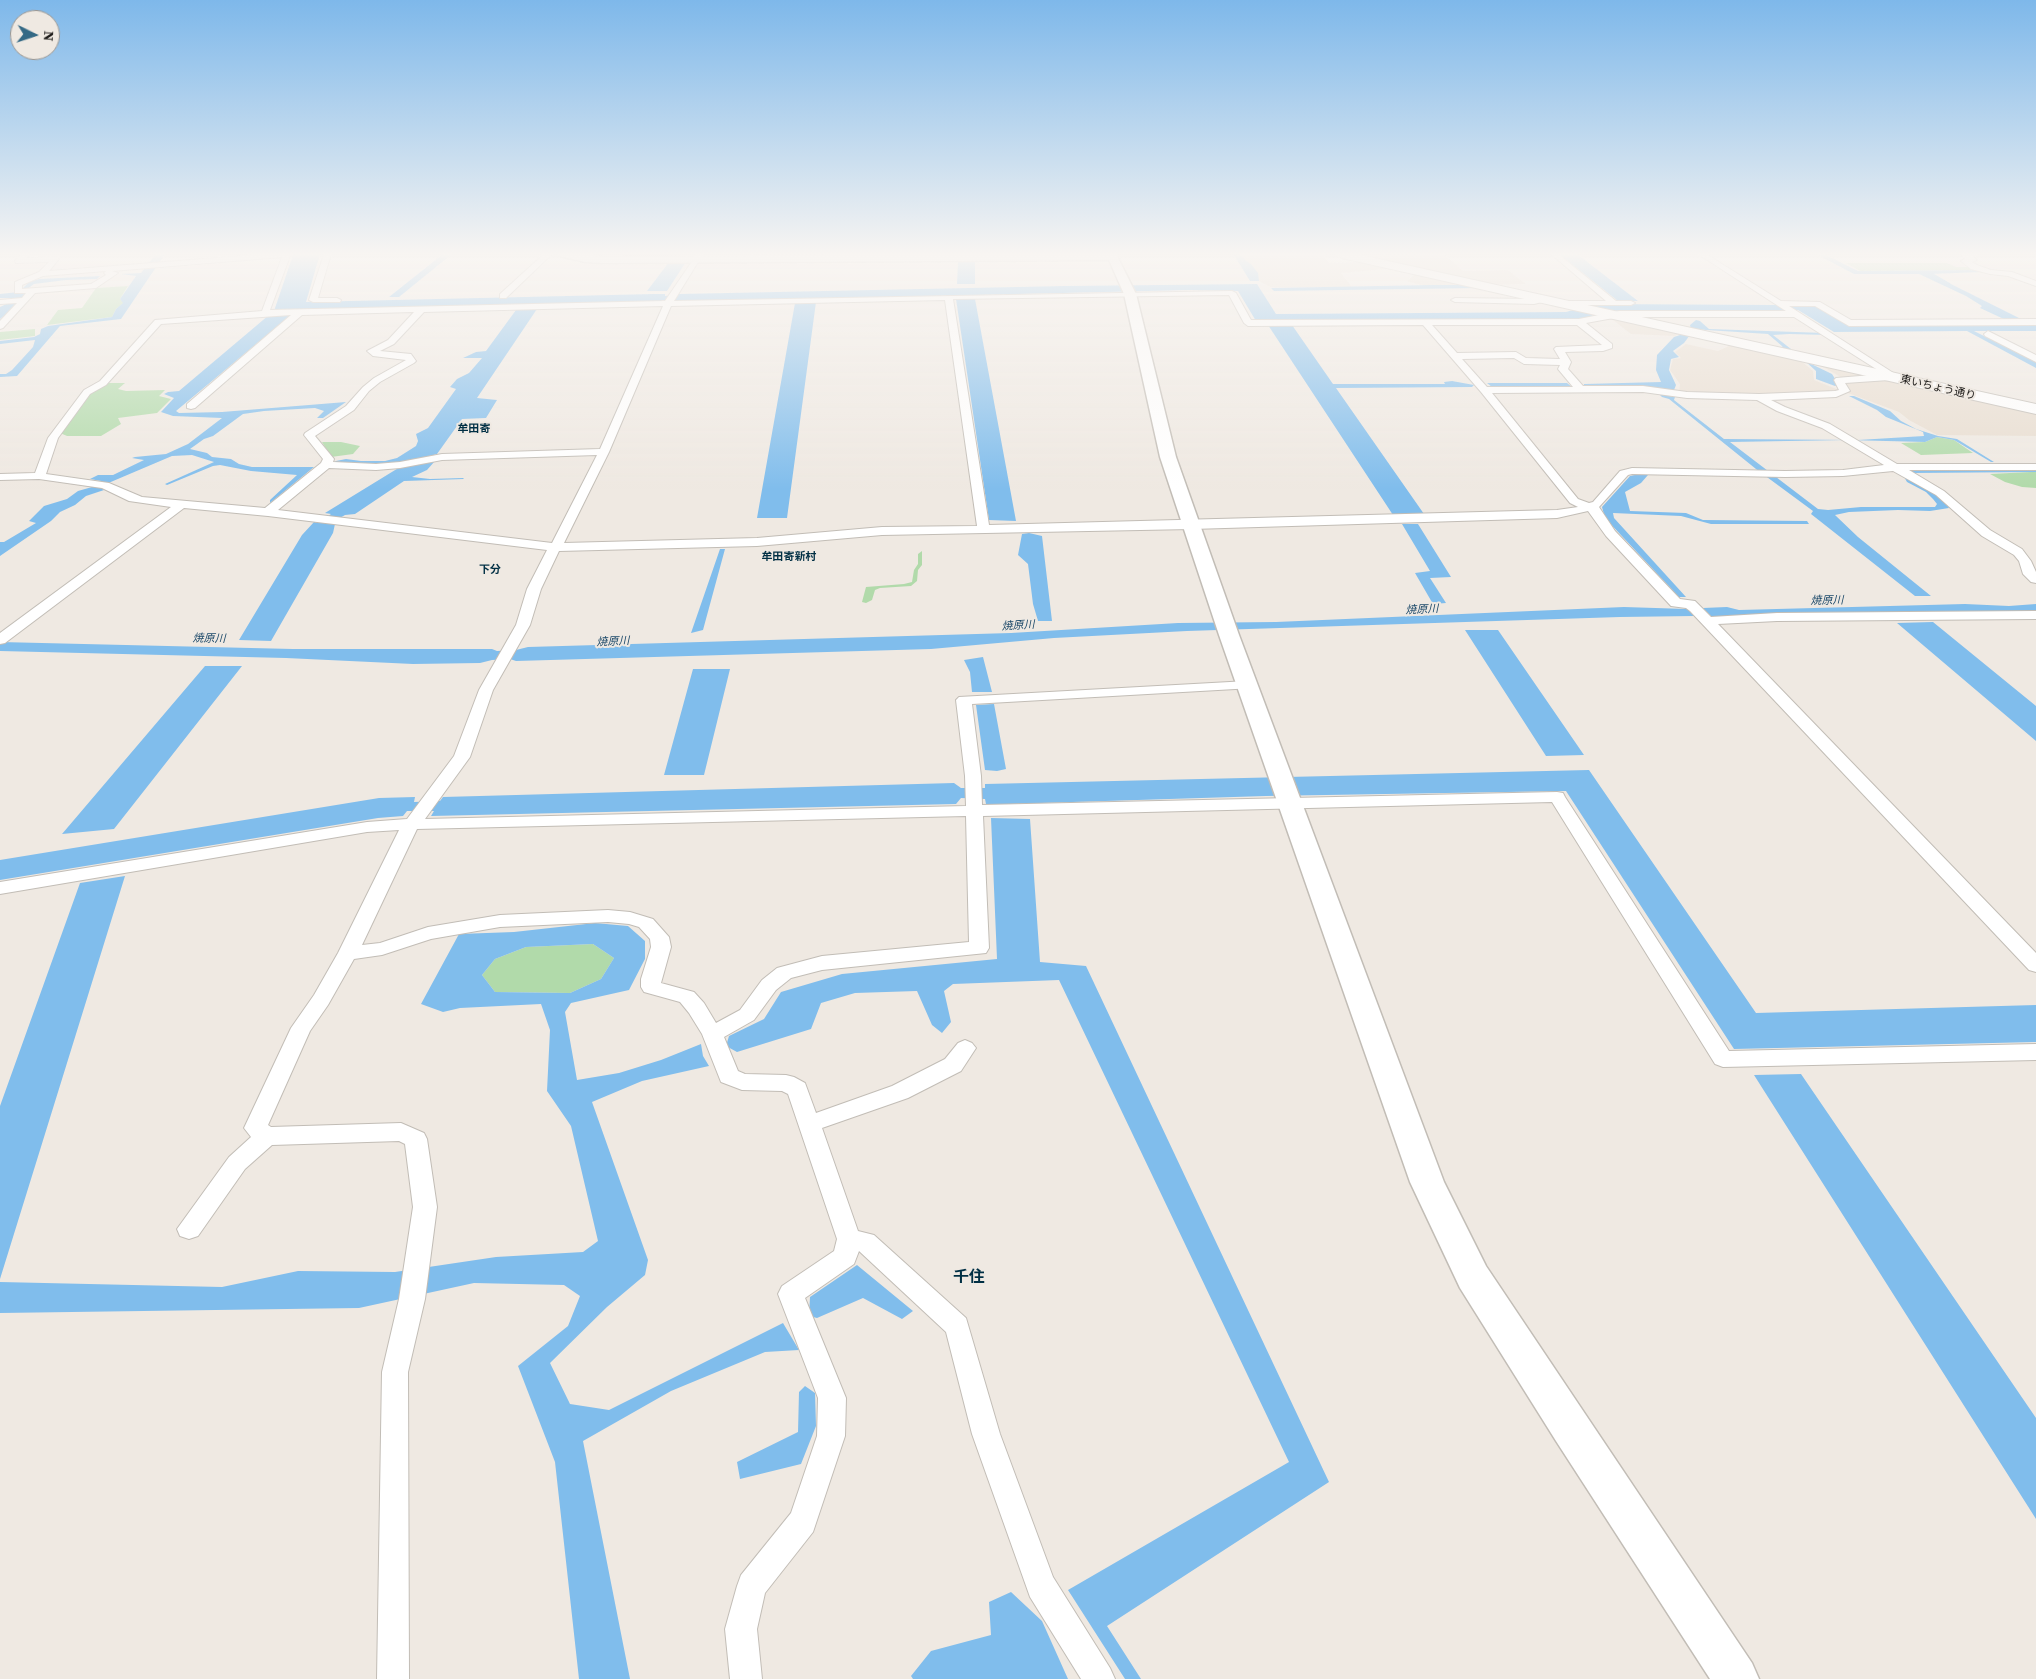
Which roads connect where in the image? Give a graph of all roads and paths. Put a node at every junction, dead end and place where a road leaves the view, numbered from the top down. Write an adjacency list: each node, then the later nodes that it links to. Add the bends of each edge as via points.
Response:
1 (149, 332): 25 (street, via 103,382 86,392 53,438)
2 (276, 332): 19 (street)
3 (400, 332): 22 (street, via 391,342 372,351 408,356 411,361 378,380 350,408 309,435 329,459)
4 (656, 332): 21 (street)
5 (954, 332): 31 (street)
6 (1135, 332): 30 (street, via 1168,457)
7 (1434, 332): 12 (street)
8 (1592, 332): 14 (street, via 1609,346 1561,348 1559,352)
9 (1710, 332): 15 (main road, 東いちょう通り)
10 (1832, 332): 15 (street, via 1890,374)
11 (2007, 334): 13 (street, via 1984,334)
12 (1455, 356): 14 (street, via 1516,355 1524,362); 17 (street)
13 (2036, 359)
14 (1566, 362): 16 (street, via 1563,370)
15 (1889, 377): 18 (street, via 1839,380 1845,391 1836,394); 20 (main road, 東いちょう通り)
16 (1580, 389): 17 (street); 18 (street)
17 (1484, 390): 28 (street, via 1574,501)
18 (1760, 397): 24 (street, via 1781,410 1826,426)
19 (191, 406)
20 (2036, 409)
21 (604, 452): 22 (street, via 442,457 376,468); 32 (street)
22 (326, 465): 29 (street)
23 (2036, 467): 24 (street)
24 (1897, 469): 28 (street, via 1776,474 1632,471 1624,473 1605,496); 33 (street, via 1940,493 1986,533 2018,552)
25 (39, 476): 26 (street); 27 (street, via 100,484 132,499)
26 (0, 477)
27 (180, 506): 29 (street); 36 (street)
28 (1588, 507): 30 (street, via 1557,514); 35 (street, via 1595,510 1610,533 1676,603 1690,604)
29 (268, 512): 32 (street)
30 (1192, 525): 31 (street); 37 (street)
31 (983, 528): 32 (street, via 882,531 757,542)
32 (555, 547): 40 (street, via 534,589 523,625 486,690 462,757)
33 (2036, 579)
34 (2036, 615): 35 (street)
35 (1702, 616): 43 (street)
36 (1, 639)
37 (1248, 686): 38 (street, via 964,700); 39 (street)
38 (974, 799): 39 (street); 40 (street); 44 (street, via 979,948 822,963 784,974 769,985 746,1015)
39 (1290, 803): 46 (street, via 1557,797 1723,1059); 54 (street, via 1427,1182 1473,1277)
40 (412, 824): 41 (street, via 367,827); 42 (street)
41 (0, 888)
42 (348, 953): 44 (street, via 382,949 428,934 500,921 608,916 630,918 646,923 659,937 661,947 651,987 687,997); 48 (street, via 301,1028 256,1128)
43 (2036, 965)
44 (712, 1034): 47 (street, via 729,1076 742,1082 786,1082 798,1089)
45 (965, 1048): 47 (street, via 953,1065 900,1092)
46 (2036, 1052)
47 (809, 1124): 50 (street)
48 (267, 1136): 49 (street, via 237,1163); 51 (street, via 402,1132 416,1139 425,1207 412,1299 395,1372)
49 (189, 1229)
50 (849, 1239): 52 (street, via 845,1257 791,1294 832,1398 831,1436 803,1522 752,1586 741,1628); 53 (street, via 865,1242 957,1326 986,1434 1041,1586)
51 (393, 1679)
52 (746, 1679)
53 (1099, 1679)
54 (1736, 1679)

